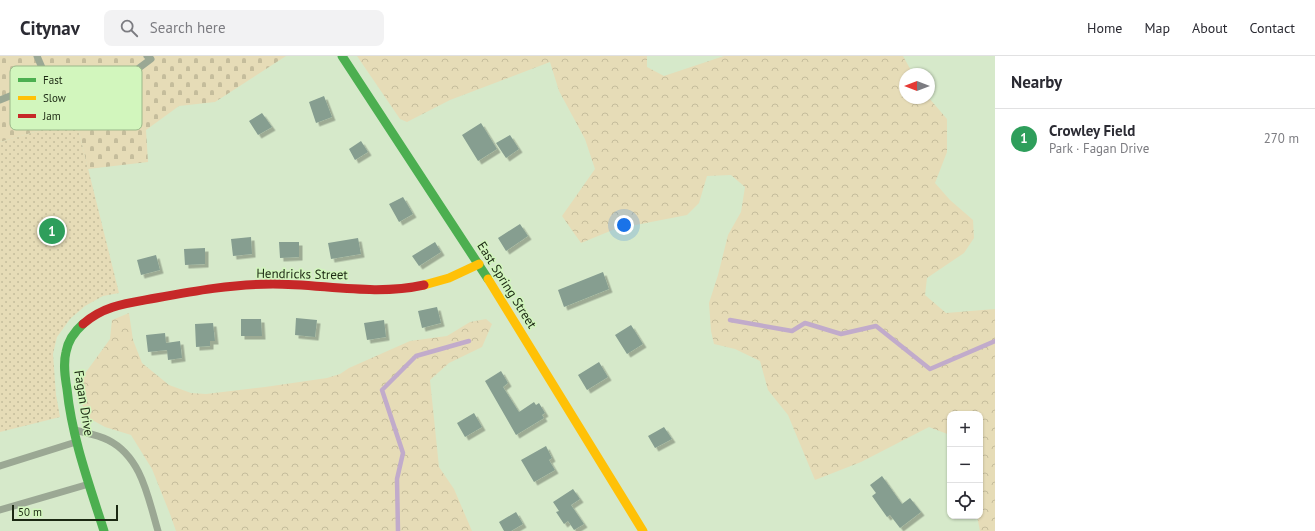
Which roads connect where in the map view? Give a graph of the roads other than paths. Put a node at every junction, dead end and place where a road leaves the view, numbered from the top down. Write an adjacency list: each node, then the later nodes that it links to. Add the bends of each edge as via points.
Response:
1 (37, 56): 4 (lane)
2 (342, 56): 8 (street, East Spring Street)
3 (151, 57): 5 (lane)
4 (41, 66)
5 (139, 66)
6 (10, 96): 7 (lane)
7 (0, 100)
8 (479, 264): 9 (street, Hendricks Street, via 442,281 404,288 272,284 185,292); 17 (street, East Spring Street)
9 (122, 304): 10 (street, Fagan Drive, via 107,308 84,322 68,345 65,375)
10 (73, 430): 11 (street, Fagan Drive); 16 (lane, via 108,440 128,454 142,479)
11 (76, 442): 12 (lane); 13 (street, Fagan Drive)
12 (0, 466)
13 (89, 484): 14 (lane); 15 (street, Fagan Drive)
14 (0, 510)
15 (104, 531)
16 (158, 531)
17 (643, 531)

